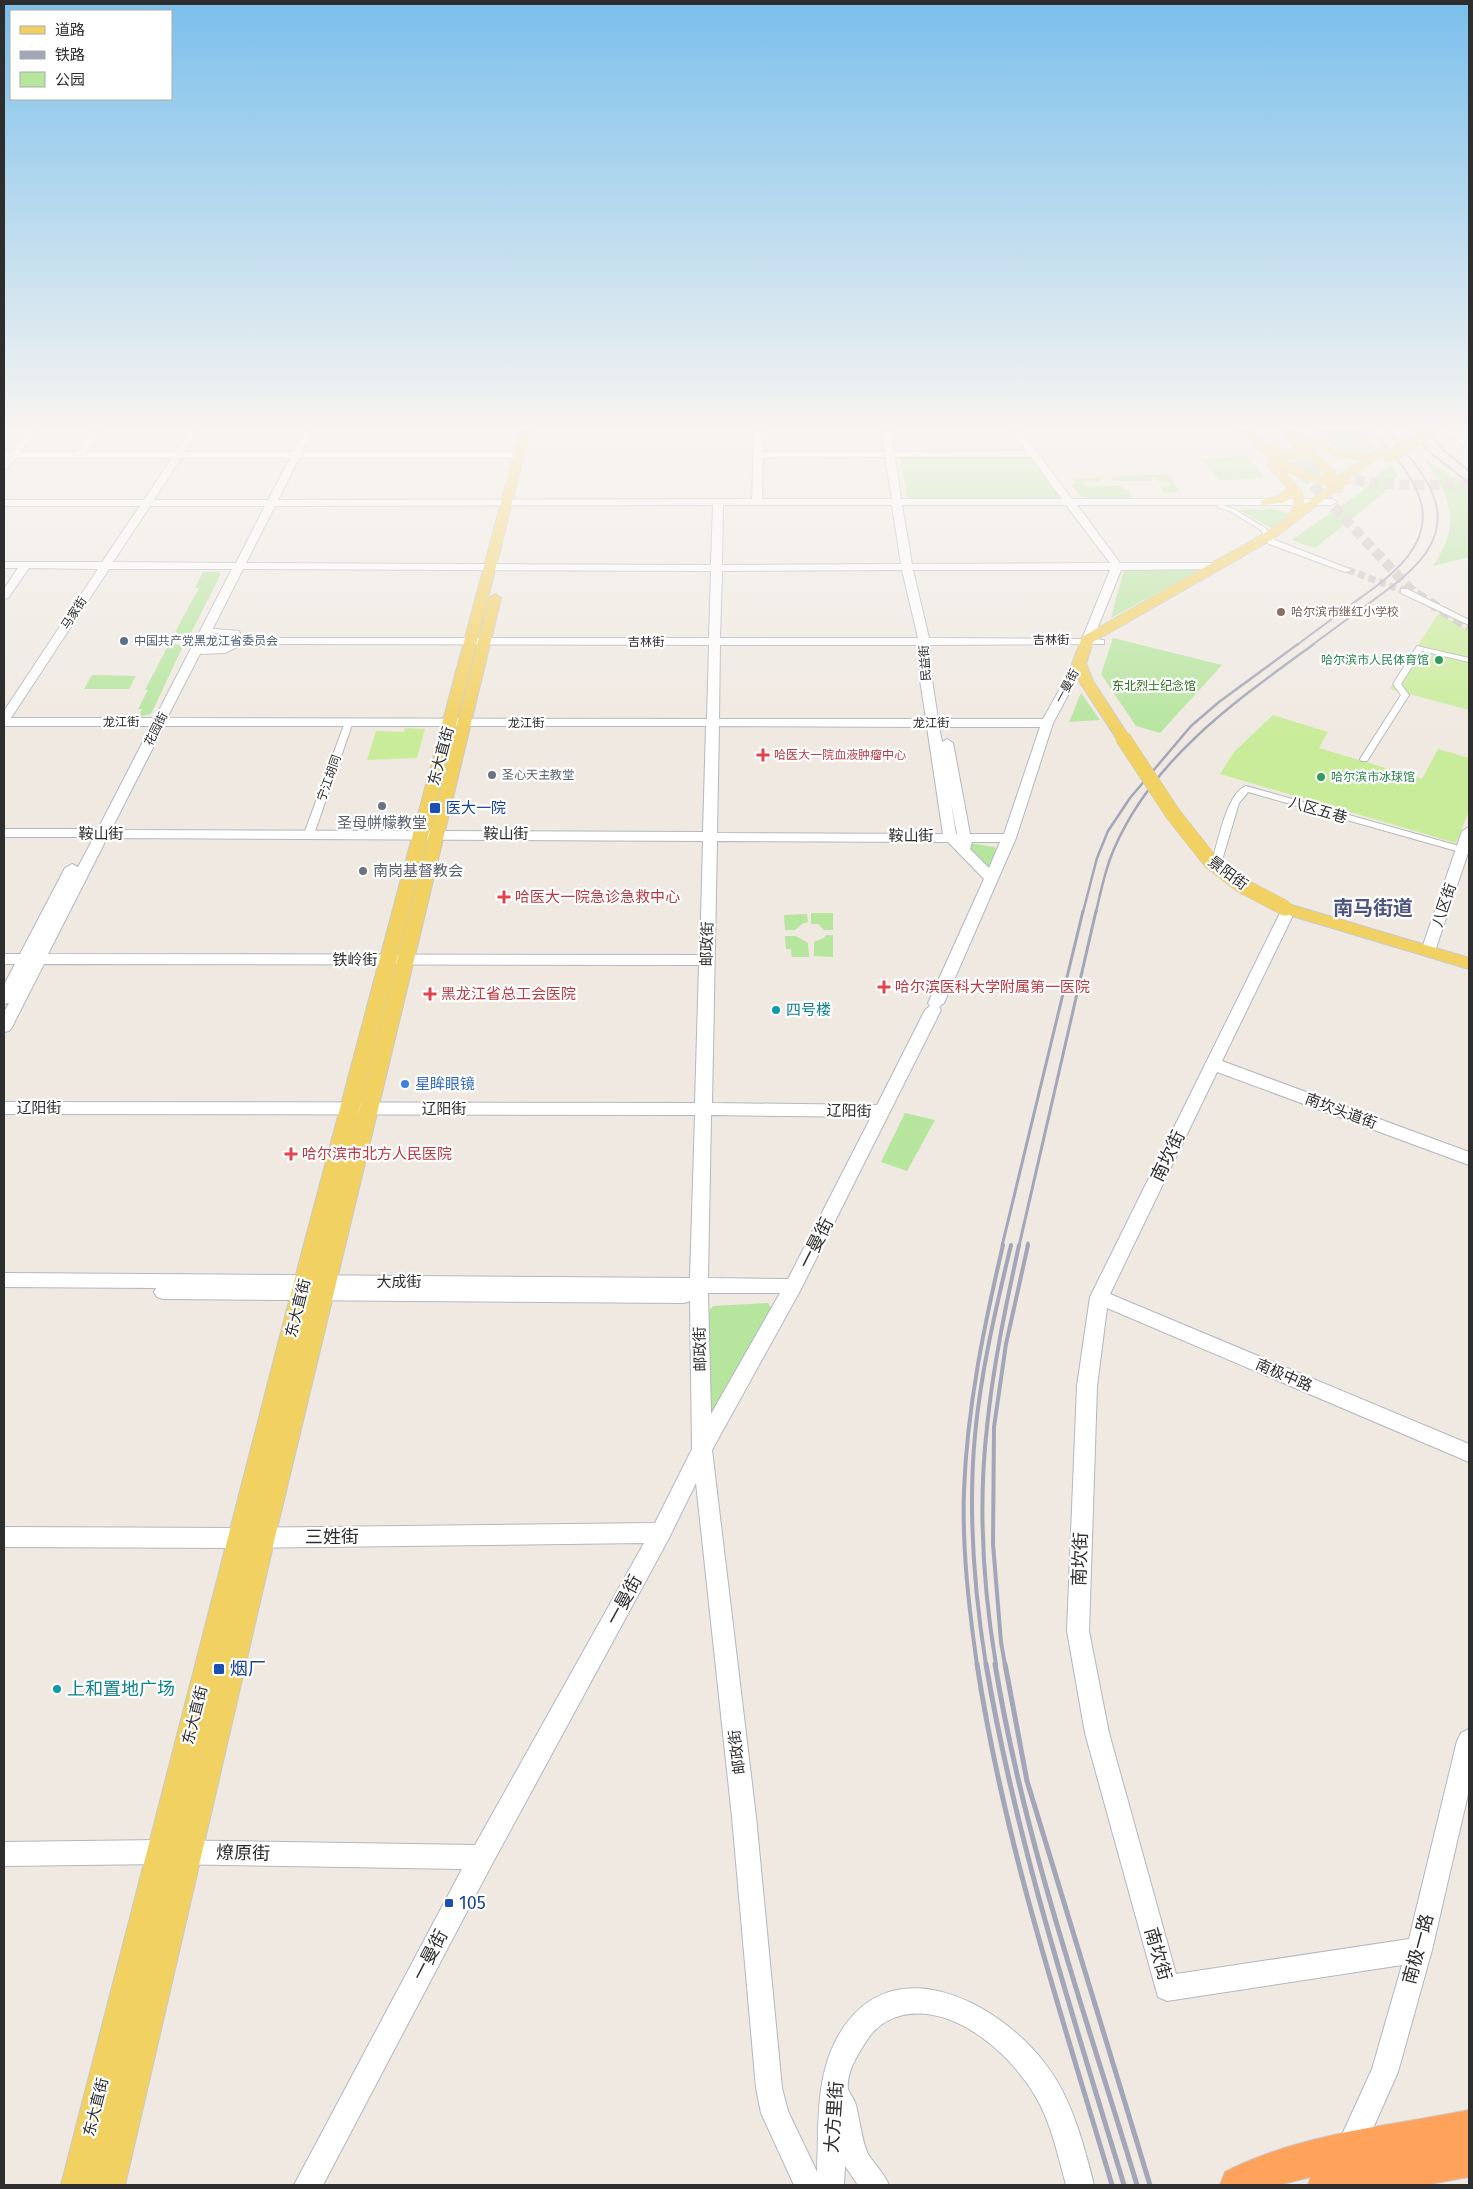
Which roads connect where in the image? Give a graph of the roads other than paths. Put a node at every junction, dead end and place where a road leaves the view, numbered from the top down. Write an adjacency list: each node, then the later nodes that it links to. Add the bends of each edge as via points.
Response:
1 (127, 533): 14 (street, 马家街)
2 (251, 533): 15 (street, 花园街)
3 (505, 533): 16 (main road, 东大直街)
4 (717, 533): 19 (street, 邮政街)
5 (906, 533): 20 (street, 民益街)
6 (1093, 533): 17 (street)
7 (1267, 533): 10 (street)
8 (1279, 533): 10 (main road)
9 (1279, 533): 10 (main road)
10 (1272, 539): 11 (street); 18 (main road); 21 (street); 28 (main road)
11 (1334, 558)
12 (4, 565): 13 (street)
13 (26, 565): 14 (street); 23 (street)
14 (106, 565): 15 (street); 35 (street, 马家街)
15 (234, 566): 16 (street); 25 (street, 花园街); 36 (street, 花园街)
16 (496, 566): 19 (street); 29 (main road, 东大直街)
17 (1117, 566): 18 (street); 20 (street); 28 (street)
18 (1215, 566): 28 (main road)
19 (716, 568): 20 (street); 30 (street, 邮政街)
20 (912, 568): 27 (street, 民益街)
21 (1348, 570)
22 (1404, 591): 24 (street)
23 (4, 596)
24 (1469, 624)
25 (206, 630): 26 (street, via 236,633); 31 (street, 花园街)
26 (240, 641): 29 (street, 吉林街); 31 (street, 吉林街, via 218,651)
27 (927, 641): 28 (street, 吉林街); 30 (street, 吉林街); 40 (street, 民益街, via 925,673)
28 (1094, 641): 33 (main road, 一曼街); 34 (main road, 一曼街, via 1089,665)
29 (478, 642): 30 (street, 吉林街); 38 (main road, 东大直街)
30 (715, 642): 39 (street, 邮政街)
31 (196, 651): 36 (street, 花园街)
32 (1469, 660): 43 (street, via 1420,648 1397,684 1405,695)
33 (1079, 664): 41 (street, 一曼街); 42 (main road, 景阳街, via 1086,681)
34 (1092, 677): 42 (main road, 景阳街)
35 (4, 721): 36 (street, 龙江街)
36 (154, 722): 37 (street, 龙江街); 46 (street, 花园街)
37 (349, 722): 38 (street, 龙江街); 47 (street, 宁江胡同)
38 (456, 722): 39 (street, 龙江街); 48 (main road, 东大直街)
39 (713, 723): 40 (street, 龙江街); 49 (street, 邮政街)
40 (938, 723): 41 (street, 龙江街); 50 (street, 民益街); 51 (street, 民益街)
41 (1048, 723): 52 (street, 一曼街)
42 (1129, 738): 54 (main road, 景阳街); 57 (main road, 景阳街, bridge, via 1173,814 1211,862 1241,885)
43 (1364, 759)
44 (1469, 831): 53 (street, 八区街)
45 (4, 833): 46 (street, 鞍山街)
46 (96, 834): 47 (street, 鞍山街); 61 (street, 花园街)
47 (309, 834): 48 (street, 鞍山街)
48 (429, 834): 49 (street, 鞍山街); 62 (main road, 东大直街)
49 (710, 835): 50 (street, 鞍山街); 63 (street, 邮政街)
50 (950, 836): 51 (street, 鞍山街); 56 (street)
51 (964, 836): 52 (street, 鞍山街); 56 (street, 民益街, via 964,845)
52 (1009, 838): 56 (street, 一曼街)
53 (1463, 850): 54 (street, 八区五巷, via 1246,789 1235,802); 58 (street, 八区街)
54 (1218, 857): 57 (main road, 景阳街)
55 (1468, 871): 58 (street, 八区街)
56 (993, 877): 71 (street, 一曼街, via 935,1007)
57 (1289, 905): 58 (main road, 景阳街); 67 (street, 南坎街)
58 (1435, 947): 59 (main road, 景阳街); 64 (main road, 景阳街)
59 (1469, 952)
60 (4, 959): 61 (street, 铁岭街)
61 (31, 959): 62 (street, 铁岭街); 65 (street, 花园街); 66 (street, 花园街)
62 (398, 960): 63 (street, 铁岭街); 70 (main road, 东大直街)
63 (707, 960): 69 (street, 邮政街)
64 (1469, 964)
65 (4, 1000)
66 (4, 1027)
67 (1214, 1064): 72 (street, 南坎头道街); 79 (street, 南坎街)
68 (4, 1108): 70 (street, 辽阳街)
69 (703, 1108): 70 (street, 辽阳街); 71 (street, 辽阳街); 76 (street, 邮政街)
70 (360, 1109): 74 (main road, 东大直街); 75 (main road, 东大直街)
71 (883, 1111): 78 (street, 一曼街)
72 (1469, 1159)
73 (4, 1280): 74 (street, 大成街)
74 (303, 1288): 75 (street, 大成街); 77 (street, 大成街); 85 (main road, 东大直街)
75 (326, 1288): 76 (street, 大成街); 84 (main road, 东大直街)
76 (699, 1290): 78 (street, 大成街); 80 (street, 邮政街)
77 (4, 1291)
78 (791, 1291): 80 (street, 一曼街)
79 (1099, 1297): 81 (street, 南极中路); 91 (street, 南坎街, via 1084,1414 1078,1631 1097,1733 1167,1988)
80 (702, 1449): 82 (street, 一曼街); 98 (street, 邮政街, via 744,1817 769,2088 776,2113)
81 (1469, 1453)
82 (661, 1533): 84 (street, 三姓街); 90 (street, 一曼街)
83 (4, 1537): 85 (street, 三姓街)
84 (263, 1537): 85 (street, 三姓街); 88 (main road, 东大直街)
85 (240, 1538): 87 (main road, 东大直街)
86 (1469, 1741): 91 (street, 南极一路)
87 (160, 1852): 88 (street, 燎原街); 89 (street, 燎原街); 95 (main road, 东大直街)
88 (187, 1853): 90 (street, 燎原街); 96 (main road, 东大直街)
89 (4, 1854)
90 (482, 1857): 97 (street, 一曼街)
91 (1419, 1950): 93 (street, 南极一路, via 1385,2072)
92 (1456, 2130): 93 (highway)
93 (1348, 2152): 103 (highway, via 1290,2163)
94 (1469, 2159): 104 (highway)
95 (77, 2185)
96 (109, 2185)
97 (308, 2185)
98 (808, 2185)
99 (830, 2185): 102 (street, 大方里街, via 836,2077 844,2052 876,2012 901,2000 914,2000 943,2003 960,2009 990,2027 1023,2056 1040,2077 1058,2112)
100 (875, 2185): 101 (street, 大方里街, via 866,2176 854,2153 842,2109 842,2086 853,2052 862,2038 897,2012 919,2010 957,2018 980,2030 1022,2068 1048,2108)
101 (1071, 2185)
102 (1080, 2185)
103 (1238, 2185)
104 (1326, 2185)

